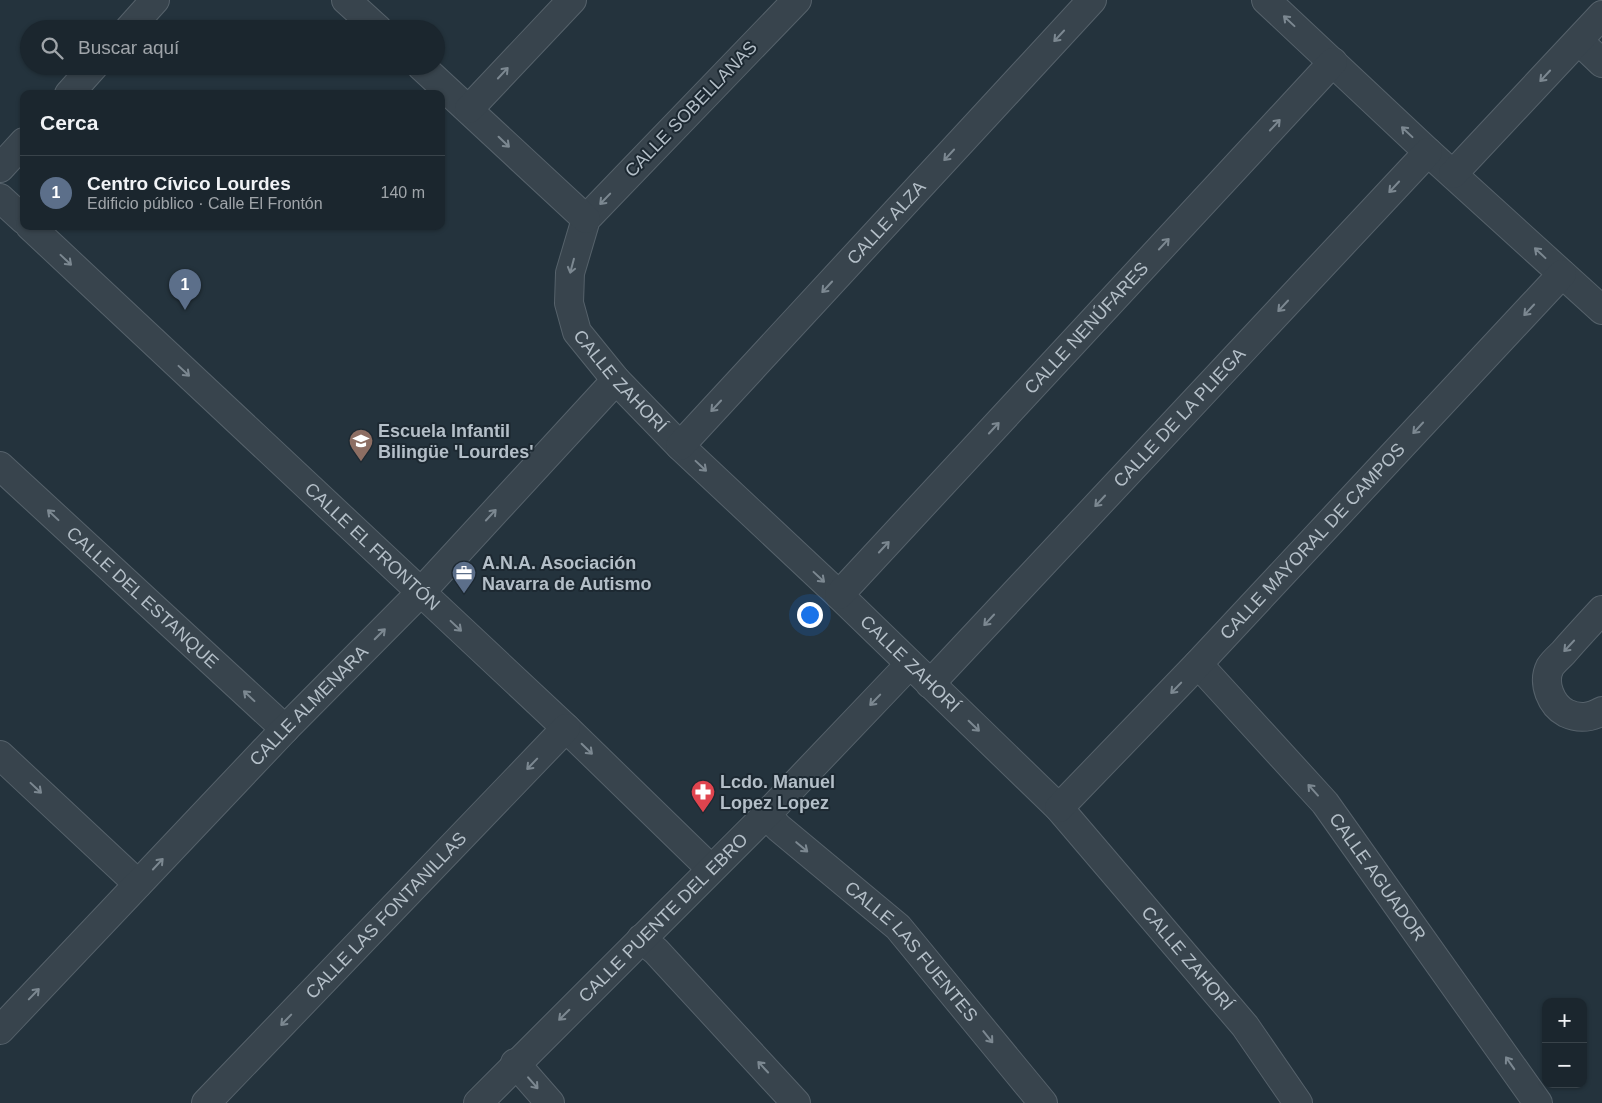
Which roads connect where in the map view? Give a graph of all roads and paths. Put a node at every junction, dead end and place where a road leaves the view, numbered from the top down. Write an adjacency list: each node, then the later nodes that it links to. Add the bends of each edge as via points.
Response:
1 (156, 0): 8 (street)
2 (346, 0): 9 (street)
3 (572, 0): 16 (street, one-way to 3)
4 (797, 0): 23 (street, CALLE SOBELLANAS, one-way to 23)
5 (1092, 0): 28 (street, CALLE ALZA, one-way to 28)
6 (1266, 0): 11 (street, one-way to 6)
7 (1602, 16): 10 (street)
8 (137, 20)
9 (368, 20)
10 (1579, 41): 12 (street); 20 (street, one-way to 20)
11 (1333, 62): 18 (street, one-way to 11); 31 (street, CALLE NENÚFARES, one-way to 11)
12 (1602, 63)
13 (86, 75): 15 (street)
14 (431, 75): 16 (street)
15 (73, 90)
16 (469, 109): 23 (street, one-way to 23)
17 (20, 146): 19 (street)
18 (1428, 152): 20 (street); 35 (street, CALLE DE LA PLIEGA, one-way to 35)
19 (0, 168)
20 (1453, 174): 25 (street, one-way to 20)
21 (0, 198): 22 (street)
22 (20, 216)
23 (586, 219): 27 (street, CALLE ZAHORÍ, one-way to 27, via 570,273 570,303 577,332)
24 (34, 230): 30 (street, CALLE EL FRONTÓN, one-way to 30)
25 (1562, 274): 26 (street); 33 (street, CALLE MAYORAL DE CAMPOS, one-way to 33)
26 (1602, 310)
27 (616, 380): 28 (street, CALLE ZAHORÍ); 30 (street, CALLE ALMENARA, one-way to 27)
28 (680, 446): 31 (street, CALLE ZAHORÍ, one-way to 31)
29 (0, 466): 38 (street, CALLE DEL ESTANQUE, one-way to 29)
30 (420, 593): 37 (street, CALLE EL FRONTÓN, one-way to 37); 38 (street, CALLE ALMENARA, one-way to 30)
31 (839, 595): 34 (street, CALLE ZAHORÍ)
32 (1602, 610): 36 (street, one-way to 36, via 1550,667 1547,682 1549,695 1564,712 1577,718)
33 (1198, 664): 40 (street, CALLE MAYORAL DE CAMPOS, one-way to 40); 53 (street, CALLE AGUADOR, one-way to 33, via 1325,803)
34 (909, 665): 35 (street, CALLE ZAHORÍ); 41 (street, CALLE PUENTE DEL EBRO, one-way to 41)
35 (930, 684): 40 (street, CALLE ZAHORÍ, one-way to 40)
36 (1602, 711)
37 (566, 728): 42 (street, CALLE EL FRONTÓN, one-way to 42); 47 (street, CALLE LAS FONTANILLAS, one-way to 47)
38 (285, 729): 43 (street, CALLE ALMENARA, one-way to 38)
39 (0, 755): 43 (street, one-way to 43)
40 (1059, 808): 52 (street, CALLE ZAHORÍ, via 1245,1026)
41 (766, 815): 42 (street, CALLE PUENTE DEL EBRO); 51 (street, CALLE LAS FUENTES, one-way to 51, via 898,927)
42 (711, 869): 44 (street, CALLE PUENTE DEL EBRO)
43 (138, 884): 45 (street, CALLE ALMENARA, one-way to 43)
44 (641, 939): 46 (street, CALLE PUENTE DEL EBRO, one-way to 46); 50 (street, one-way to 44, via 656,951)
45 (2, 1025)
46 (515, 1063): 48 (street, CALLE PUENTE DEL EBRO); 49 (street, one-way to 49)
47 (206, 1103)
48 (478, 1103)
49 (550, 1103)
50 (796, 1103)
51 (1042, 1103)
52 (1298, 1103)
53 (1538, 1103)

